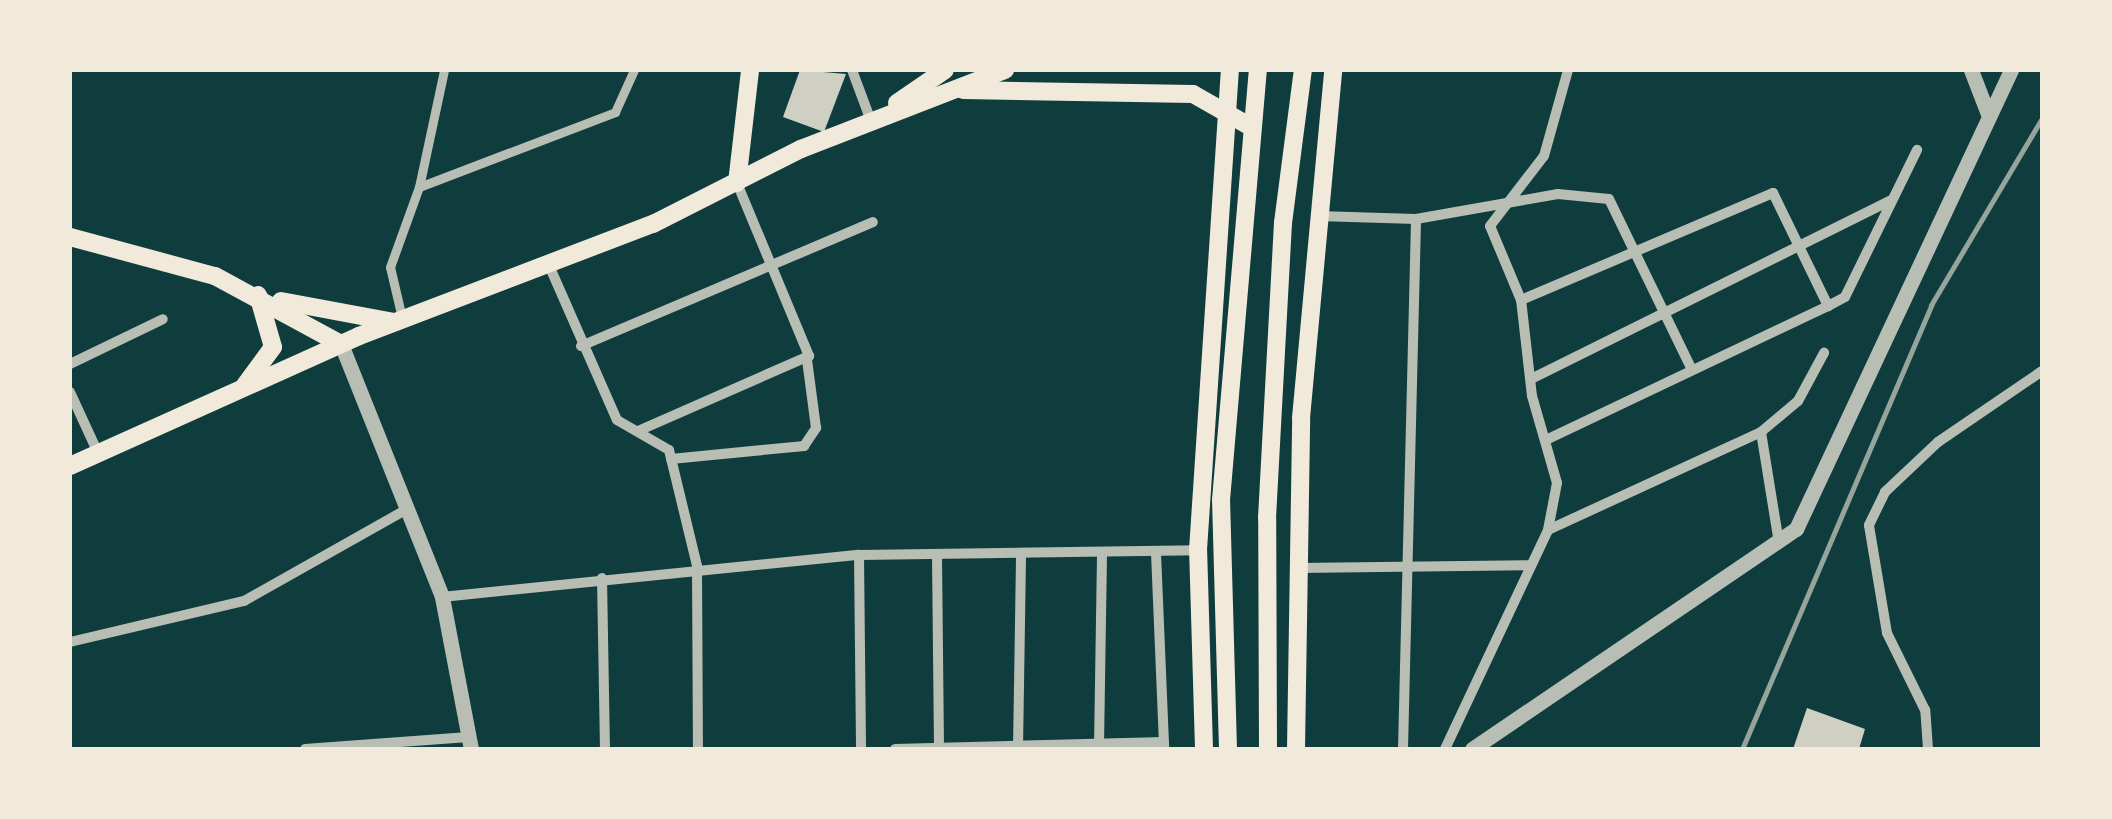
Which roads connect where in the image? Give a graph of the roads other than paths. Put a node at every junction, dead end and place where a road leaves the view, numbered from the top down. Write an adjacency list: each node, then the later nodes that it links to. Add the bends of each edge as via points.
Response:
1 (444, 70): 21 (street)
2 (634, 70): 21 (street, via 615,112)
3 (750, 70): 20 (main road)
4 (852, 70): 17 (street)
5 (945, 70): 17 (main road)
6 (1004, 70): 14 (main road)
7 (1230, 70): 15 (main road)
8 (1258, 70): 18 (main road)
9 (1303, 70): 82 (main road, via 1283,224 1268,498)
10 (1332, 70): 24 (main road)
11 (1568, 70): 23 (street, via 1544,156)
12 (1971, 70): 16 (street)
13 (2011, 70): 16 (street)
14 (953, 90): 15 (main road, via 1172,91); 17 (main road)
15 (1226, 114): 18 (main road); 57 (main road)
16 (1988, 114): 56 (street, via 1811,508)
17 (871, 121): 20 (main road)
18 (1250, 128): 81 (main road, via 1220,500)
19 (1917, 150): 22 (street)
20 (737, 182): 30 (main road); 31 (street)
21 (419, 187): 37 (street, via 390,267)
22 (1892, 200): 28 (street); 34 (street, via 1845,298)
23 (1506, 206): 25 (street); 29 (street, via 1558,194 1609,199); 33 (street, via 1490,226)
24 (1317, 216): 25 (street); 66 (main road)
25 (1416, 220): 63 (street)
26 (872, 222): 31 (street)
27 (70, 237): 32 (main road)
28 (1798, 244): 29 (street, via 1773,193); 34 (street); 35 (street)
29 (1635, 256): 33 (street); 35 (street)
30 (546, 260): 37 (main road); 39 (street)
31 (772, 262): 39 (street); 41 (street, via 808,346)
32 (257, 294): 37 (main road); 38 (main road); 46 (main road, via 273,347)
33 (1520, 300): 45 (street)
34 (1828, 306): 43 (street)
35 (1662, 310): 43 (street); 45 (street)
36 (163, 319): 42 (street)
37 (398, 320): 38 (main road)
38 (341, 344): 46 (main road); 54 (street)
39 (581, 346): 48 (street, via 617,420)
40 (1824, 353): 49 (street, via 1798,402)
41 (806, 360): 48 (street); 52 (street, via 816,428 804,446)
42 (70, 364)
43 (1692, 370): 50 (street)
44 (2042, 370): 87 (street, via 1938,442 1885,492 1870,525 1886,633 1924,710)
45 (1530, 379): 50 (street)
46 (245, 385): 51 (main road)
47 (70, 392): 51 (street)
48 (638, 430): 52 (street)
49 (1762, 432): 55 (street); 56 (street)
50 (1548, 438): 55 (street, via 1557,483)
51 (98, 453): 53 (main road)
52 (671, 459): 65 (street)
53 (70, 466)
54 (408, 508): 68 (street); 69 (street, via 244,601)
55 (1548, 530): 64 (street)
56 (1779, 542): 86 (street)
57 (1198, 550): 58 (street); 80 (main road)
58 (1156, 553): 62 (street); 72 (street)
59 (859, 555): 60 (street); 65 (street); 78 (street)
60 (937, 556): 61 (street); 73 (street)
61 (1021, 556): 62 (street); 74 (street)
62 (1102, 557): 71 (street)
63 (1406, 565): 64 (street); 66 (street); 84 (street)
64 (1530, 565): 85 (street)
65 (697, 566): 67 (street); 77 (street)
66 (1296, 568): 83 (main road)
67 (602, 578): 68 (street); 76 (street)
68 (442, 597): 70 (street)
69 (70, 642)
70 (470, 743): 75 (street)
71 (1099, 746): 72 (street); 74 (street)
72 (1164, 746)
73 (939, 748): 74 (street); 79 (street)
74 (1018, 748)
75 (305, 749)
76 (605, 749)
77 (698, 749)
78 (860, 749)
79 (895, 749)
80 (1204, 749)
81 (1228, 749)
82 (1268, 749)
83 (1296, 749)
84 (1402, 749)
85 (1445, 749)
86 (1472, 749)
87 (1928, 749)

